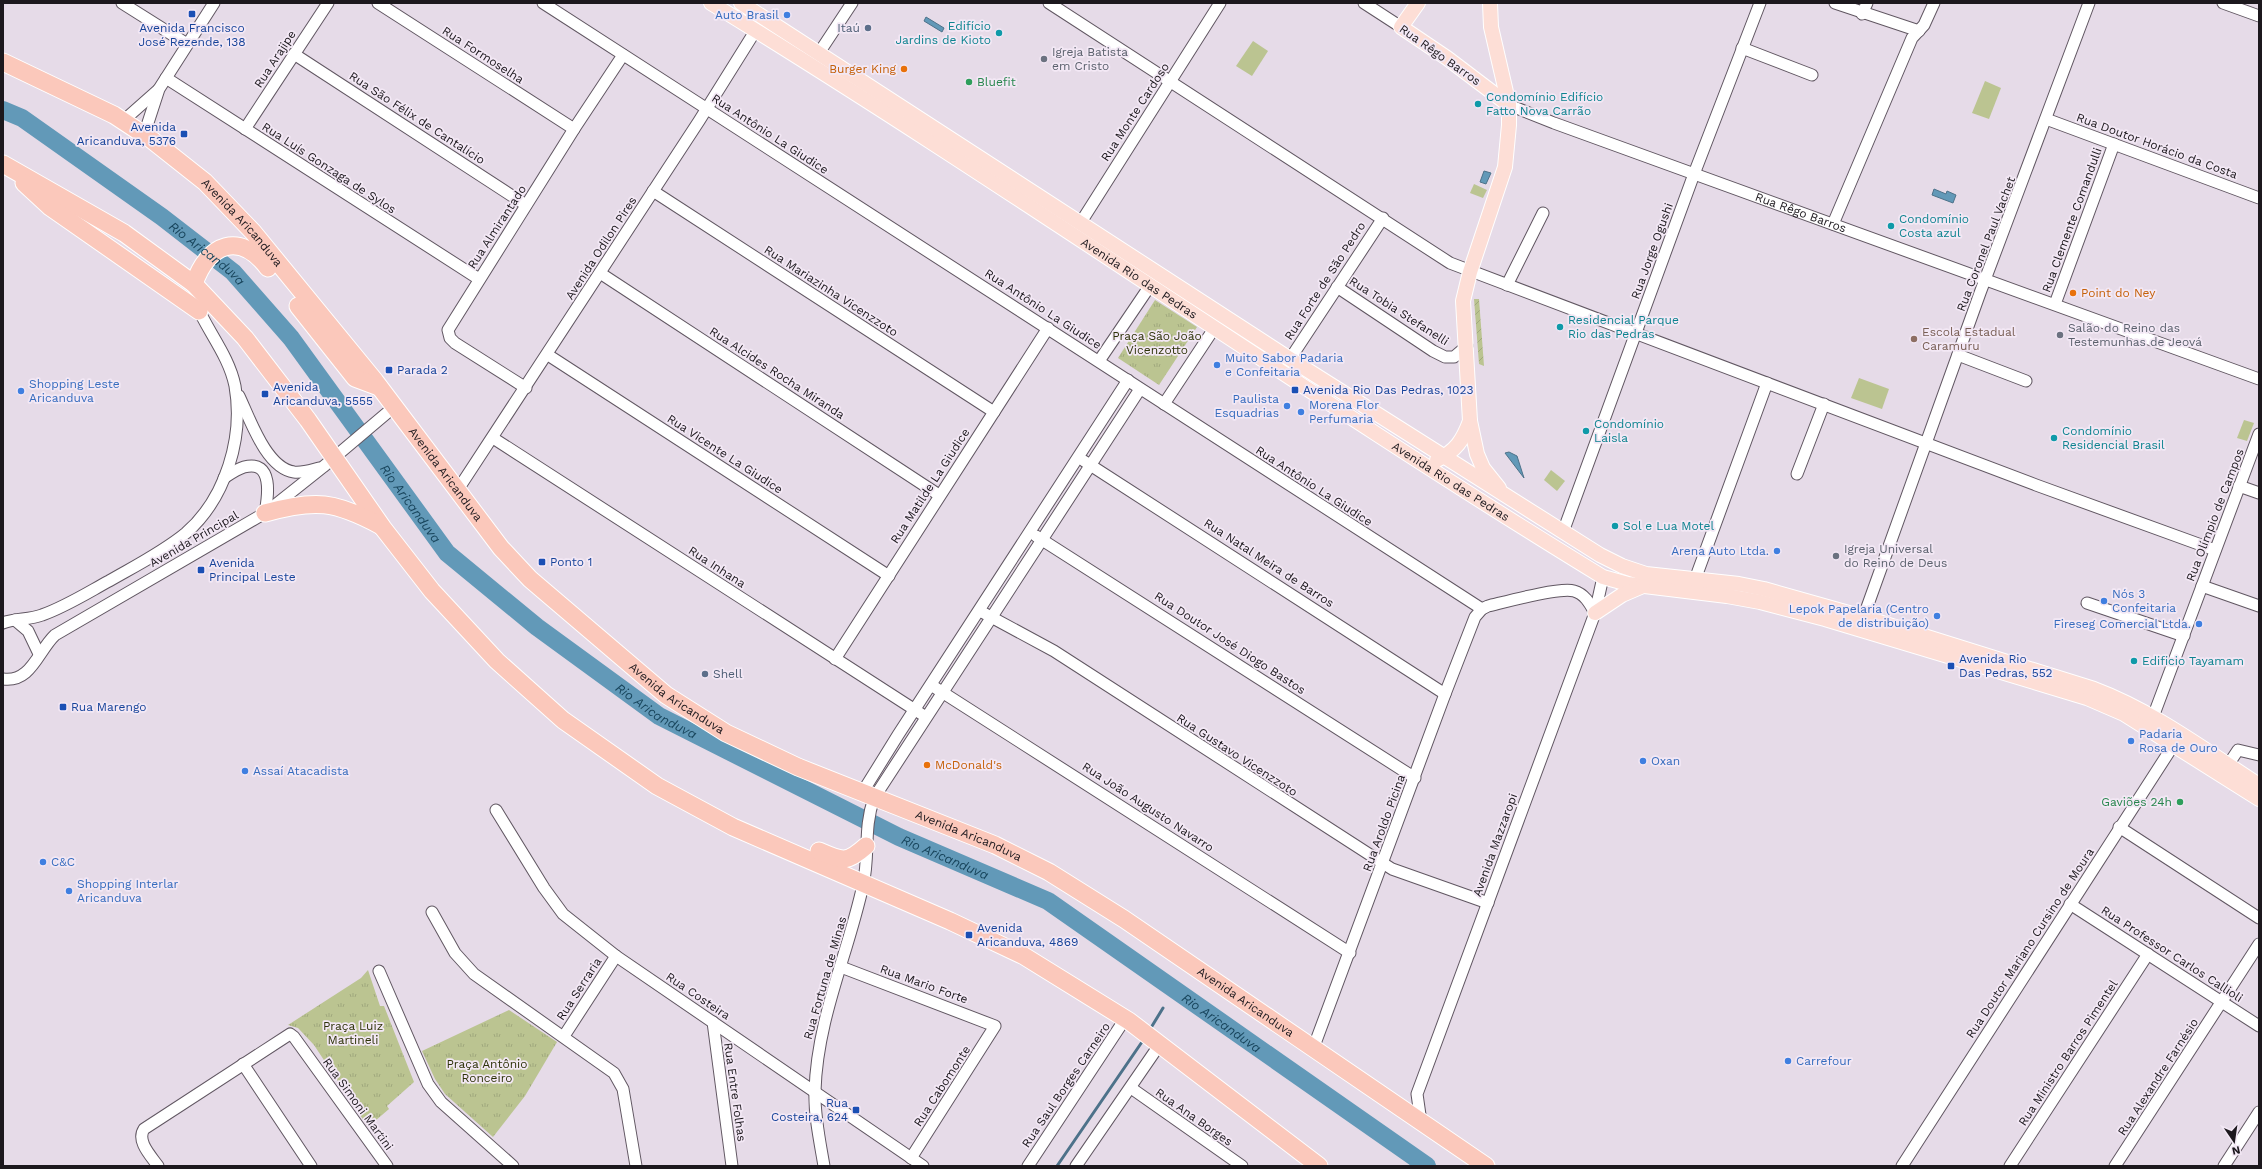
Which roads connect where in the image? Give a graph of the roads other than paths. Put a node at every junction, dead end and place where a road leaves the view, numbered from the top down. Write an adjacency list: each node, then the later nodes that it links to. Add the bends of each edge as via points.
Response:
1 (122, 3): 26 (street)
2 (214, 3): 26 (street)
3 (328, 3): 28 (street, Rua Arajipe)
4 (378, 3): 41 (street, Rua Formoselha)
5 (544, 3): 29 (street, Rua Antônio La Giudice)
6 (711, 3): 24 (main road, Avenida Rio das Pedras)
7 (741, 3): 22 (main road, Avenida Rio das Pedras)
8 (852, 3): 30 (street)
9 (1049, 3): 34 (street)
10 (1220, 3): 34 (street, Rua Monte Cardoso)
11 (1364, 3): 23 (street, Rua Rêgo Barros)
12 (1418, 3): 23 (main road)
13 (1490, 3): 36 (main road, via 1491,27)
14 (1760, 3): 27 (street, Rua Jorge Ogushi)
15 (1867, 3): 20 (street)
16 (1934, 3): 25 (street)
17 (2089, 3): 38 (street, Rua Coronel Paul Vachet)
18 (2223, 3): 21 (street)
19 (1838, 4): 20 (street)
20 (1862, 14): 25 (street)
21 (2259, 16)
22 (764, 17): 24 (street, Avenida Odilon Pires); 30 (main road, Avenida Rio das Pedras)
23 (1401, 27): 36 (main road, Rua Rêgo Barros)
24 (756, 31): 30 (main road, Avenida Rio das Pedras); 37 (street, Avenida Odilon Pires)
25 (1919, 31): 52 (street, via 1912,38)
26 (188, 44): 33 (street)
27 (1742, 48): 32 (street); 45 (street, Rua Jorge Ogushi)
28 (294, 54): 40 (street, Rua Arajipe); 48 (street, Rua São Félix de Cantalício)
29 (624, 55): 37 (street, Rua Antônio La Giudice); 41 (street, Rua Almirantado)
30 (815, 60): 51 (main road, Avenida Rio das Pedras); 53 (main road, Avenida Rio das Pedras)
31 (3, 62): 39 (highway, Avenida Aricanduva)
32 (1812, 75)
33 (166, 78): 35 (street); 40 (street, Rua Luís Gonzaga de Sylos)
34 (1170, 81): 50 (street); 51 (street, Rua Monte Cardoso)
35 (159, 89): 39 (street); 42 (street)
36 (1509, 105): 45 (street, Rua Rêgo Barros); 54 (main road, via 1505,167)
37 (707, 109): 46 (street, Avenida Odilon Pires); 67 (street, Rua Antônio La Giudice)
38 (2046, 119): 43 (street, Rua Doutor Horácio da Costa); 57 (street, Rua Coronel Paul Vachet)
39 (123, 121): 42 (highway, Avenida Aricanduva)
40 (245, 129): 59 (street, Rua Luís Gonzaga de Sylos)
41 (574, 129): 48 (street, Rua Almirantado)
42 (144, 135): 79 (highway, Avenida Aricanduva, via 205,182 252,232)
43 (2114, 144): 47 (street, Rua Doutor Horácio da Costa); 63 (street, Rua Clemente Comandulli)
44 (8, 167): 58 (highway, via 124,233); 64 (highway, via 50,207)
45 (1694, 174): 52 (street, Rua Rêgo Barros); 68 (street, Rua Jorge Ogushi)
46 (653, 191): 55 (street, Avenida Odilon Pires); 85 (street, Rua Mariazinha Vicenzzoto)
47 (2259, 198)
48 (526, 205): 59 (street, Rua Almirantado)
49 (1543, 213): 61 (street)
50 (1383, 218): 54 (street, via 1450,263); 62 (street, Rua Forte de São Pedro)
51 (1080, 223): 53 (street, Rua Monte Cardoso); 56 (main road, Avenida Rio das Pedras)
52 (1833, 224): 57 (street, Rua Rêgo Barros)
53 (1072, 235): 60 (main road, Avenida Rio das Pedras)
54 (1470, 272): 61 (street); 69 (main road, via 1463,301)
55 (600, 273): 70 (street, Avenida Odilon Pires); 100 (street, Rua Alcides Rocha Miranda)
56 (1158, 274): 60 (street); 65 (main road, Avenida Rio das Pedras)
57 (1985, 279): 63 (street, Rua Rêgo Barros); 71 (street, Rua Coronel Paul Vachet)
58 (195, 280): 64 (street, Avenida Principal, via 195,300); 79 (highway, via 212,254 235,245 255,252 355,378); 91 (highway, via 245,338)
59 (479, 280): 80 (street, Rua Almirantado, via 451,323 448,330 450,338)
60 (1150, 286): 66 (main road, Avenida Rio das Pedras); 73 (street)
61 (1507, 286): 68 (street)
62 (1337, 287): 69 (street, Rua Tobia Stefanelli, via 1439,354 1454,357); 72 (street, Rua Forte de São Pedro)
63 (2055, 304): 74 (street, Rua Rêgo Barros)
64 (199, 311): 78 (street, Avenida Principal, via 223,352)
65 (1224, 316): 66 (street); 72 (main road, Avenida Rio das Pedras)
66 (1215, 327): 82 (street); 93 (main road, Avenida Rio das Pedras)
67 (1048, 328): 73 (street, Rua Antônio La Giudice); 85 (street, Rua Matilde La Giudice)
68 (1636, 334): 77 (street); 105 (street, Rua Jorge Ogushi)
69 (1467, 346): 86 (main road)
70 (548, 355): 80 (street, Avenida Odilon Pires); 109 (street, Rua Vicente La Giudice)
71 (1958, 355): 76 (street); 89 (street, Rua Coronel Paul Vachet)
72 (1290, 359): 90 (main road, Avenida Rio das Pedras)
73 (1099, 361): 75 (street, Rua Antônio La Giudice)
74 (2259, 379)
75 (1128, 380): 81 (street, Rua Antônio La Giudice); 92 (street)
76 (2026, 381)
77 (1767, 383): 83 (street); 111 (street)
78 (235, 386): 91 (street, via 257,435 280,466 295,472); 96 (street, Avenida Principal, via 238,418 236,436)
79 (379, 387): 84 (highway, Avenida Aricanduva)
80 (526, 388): 88 (street, Avenida Odilon Pires)
81 (1140, 389): 82 (street, Rua Antônio La Giudice); 94 (street)
82 (1164, 404): 116 (street, Rua Antônio La Giudice)
83 (1824, 404): 89 (street); 95 (street)
84 (394, 407): 91 (street, Avenida Principal); 98 (highway, Avenida Aricanduva)
85 (994, 412): 100 (street, Rua Matilde La Giudice)
86 (1470, 421): 90 (main road, via 1459,445); 101 (main road, via 1477,454 1483,468)
87 (2259, 434): 97 (street, Rua Olímpio de Campos)
88 (494, 438): 98 (street, Avenida Odilon Pires); 125 (street, Rua Inhana)
89 (1927, 443): 107 (street); 122 (street, Rua Coronel Paul Vachet)
90 (1444, 457): 93 (main road); 101 (main road, Avenida Rio das Pedras)
91 (334, 458): 102 (street, Avenida Principal); 103 (highway)
92 (1078, 458): 94 (street, Rua Natal Meira de Barros); 104 (street)
93 (1424, 464): 110 (main road, Avenida Rio das Pedras)
94 (1090, 465): 106 (street); 129 (street, Rua Natal Meira de Barros)
95 (1797, 474)
96 (224, 478): 102 (street, via 251,466 260,470 268,480 269,487); 120 (street, Avenida Principal, via 203,514 187,532 164,549 61,607 33,618)
97 (2239, 486): 99 (street); 107 (street, Rua Olímpio de Campos)
98 (457, 491): 138 (highway, Avenida Aricanduva, via 501,548 530,579 666,695 726,733)
99 (2259, 494)
100 (939, 495): 109 (street, Rua Matilde La Giudice)
101 (1505, 496): 105 (main road, Avenida Rio das Pedras)
102 (265, 513): 103 (highway, via 296,505 319,504 340,507); 124 (street, Avenida Principal, via 55,635)
103 (383, 528): 142 (highway, via 432,591 498,661 563,720 657,786)
104 (1030, 532): 106 (street, Rua Doutor José Diogo Bastos); 117 (street)
105 (1563, 532): 108 (main road, Avenida Rio das Pedras)
106 (1042, 539): 119 (street); 136 (street, Rua Doutor José Diogo Bastos)
107 (2215, 550): 113 (street, Rua Olímpio de Campos)
108 (1600, 555): 110 (main road); 111 (main road, Avenida Rio das Pedras, via 1646,574)
109 (889, 576): 125 (street, Rua Matilde La Giudice)
110 (1603, 577): 112 (main road, Avenida Rio das Pedras); 118 (street, Avenida Mazzaropi)
111 (1693, 585): 112 (main road, Avenida Rio das Pedras); 122 (main road, Avenida Rio das Pedras)
112 (1643, 586): 118 (main road)
113 (2202, 586): 115 (street); 123 (street, Rua Olímpio de Campos)
114 (2087, 604): 123 (street)
115 (2259, 606)
116 (1482, 609): 118 (street, via 1566,590 1581,594); 129 (street, Rua Aroldo Picina, via 1475,617)
117 (980, 611): 119 (street, Rua Gustavo Vicenzzoto); 127 (street)
118 (1595, 613): 146 (street, Avenida Mazzaropi)
119 (991, 617): 128 (street); 144 (street, Rua Gustavo Vicenzzoto, via 1054,652)
120 (15, 620): 121 (street, Avenida Principal); 124 (street, via 31,634)
121 (3, 623)
122 (1861, 624): 132 (main road, Avenida Rio das Pedras, via 2094,689 2128,703)
123 (2184, 636): 132 (street, Rua Olímpio de Campos)
124 (39, 654): 126 (street, Avenida Principal, via 31,669 24,675)
125 (835, 659): 130 (street, Rua Inhana)
126 (3, 679)
127 (931, 685): 128 (street, Rua João Augusto Navarro); 130 (street)
128 (942, 692): 131 (street); 151 (street, Rua João Augusto Navarro)
129 (1445, 694): 136 (street, Rua Aroldo Picina)
130 (914, 710): 131 (street, Rua Inhana); 138 (street)
131 (926, 717): 138 (street)
132 (2148, 721): 133 (main road, Avenida Rio das Pedras)
133 (2177, 739): 135 (main road, Avenida Rio das Pedras); 139 (main road, Avenida Rio das Pedras); 141 (street, Rua Doutor Mariano Cursino de Moura)
134 (2259, 755): 135 (street, via 2238,750)
135 (2228, 765): 137 (main road, Avenida Rio das Pedras)
136 (1415, 778): 144 (street, Rua Aroldo Picina)
137 (2259, 785)
138 (868, 796): 143 (street, Rua Fortuna de Minas); 163 (highway, Avenida Aricanduva, via 995,845 1049,872 1124,919)
139 (2259, 799)
140 (496, 810): 153 (street, Rua Costeira, via 544,888 564,914)
141 (2119, 827): 147 (street, Rua Doutor Mariano Cursino de Moura); 149 (street)
142 (746, 832): 143 (highway, via 772,834 839,860 854,857); 145 (highway)
143 (866, 846): 145 (street, Rua Fortuna de Minas)
144 (1383, 864): 146 (street, Rua Gustavo Vicenzzoto); 151 (street, Rua Aroldo Picina)
145 (864, 883): 154 (street, Rua Fortuna de Minas); 157 (highway, via 1024,956)
146 (1488, 903): 168 (street, Avenida Mazzaropi, via 1417,1094)
147 (2070, 904): 152 (street, Rua Professor Carlos Callioli); 185 (street, Rua Doutor Mariano Cursino de Moura)
148 (432, 912): 161 (street, via 455,953 474,974)
149 (2259, 918)
150 (2259, 944): 156 (street, Rua Alexandre Farnésio)
151 (1350, 953): 163 (street, Rua Aroldo Picina)
152 (2148, 954): 156 (street, Rua Professor Carlos Callioli); 186 (street, Rua Ministro Barros Pimentel)
153 (616, 956): 158 (street, Rua Costeira); 161 (street, Rua Serraria)
154 (841, 967): 160 (street, Rua Mario Forte, via 992,1023); 166 (street, Rua Fortuna de Minas, via 819,1044)
155 (379, 971): 175 (street, via 428,1084 441,1102)
156 (2222, 1002): 159 (street, Rua Professor Carlos Callioli); 187 (street, Rua Alexandre Farnésio)
157 (1127, 1020): 162 (highway); 180 (street, Rua Saul Borges Carneiro)
158 (713, 1022): 166 (street, Rua Costeira); 177 (street, Rua Entre Folhas)
159 (2259, 1026)
160 (995, 1028): 170 (street, Rua Cabomonte)
161 (564, 1036): 176 (street, via 614,1073 623,1089)
162 (1158, 1042): 165 (street); 183 (highway)
163 (1313, 1049): 168 (highway, Avenida Aricanduva)
164 (243, 1064): 172 (street, via 144,1129 141,1139); 173 (street); 174 (street, Rua Simoni Martini, via 287,1035 294,1037)
165 (1131, 1088): 171 (street); 182 (street, Rua Ana Borges)
166 (815, 1092): 170 (street, Rua Costeira); 178 (street, Rua Fortuna de Minas)
167 (2259, 1112): 169 (street)
168 (1421, 1122): 184 (highway, Avenida Aricanduva)
169 (2255, 1126): 188 (street)
170 (911, 1158): 179 (street, Rua Costeira)
171 (1078, 1163): 181 (street)
172 (158, 1166)
173 (311, 1166)
174 (387, 1166)
175 (513, 1166)
176 (636, 1166)
177 (732, 1166)
178 (824, 1166)
179 (923, 1166)
180 (1028, 1166)
181 (1090, 1166)
182 (1242, 1166)
183 (1320, 1166)
184 (1486, 1166)
185 (1902, 1166)
186 (2010, 1166)
187 (2115, 1166)
188 (2224, 1166)

